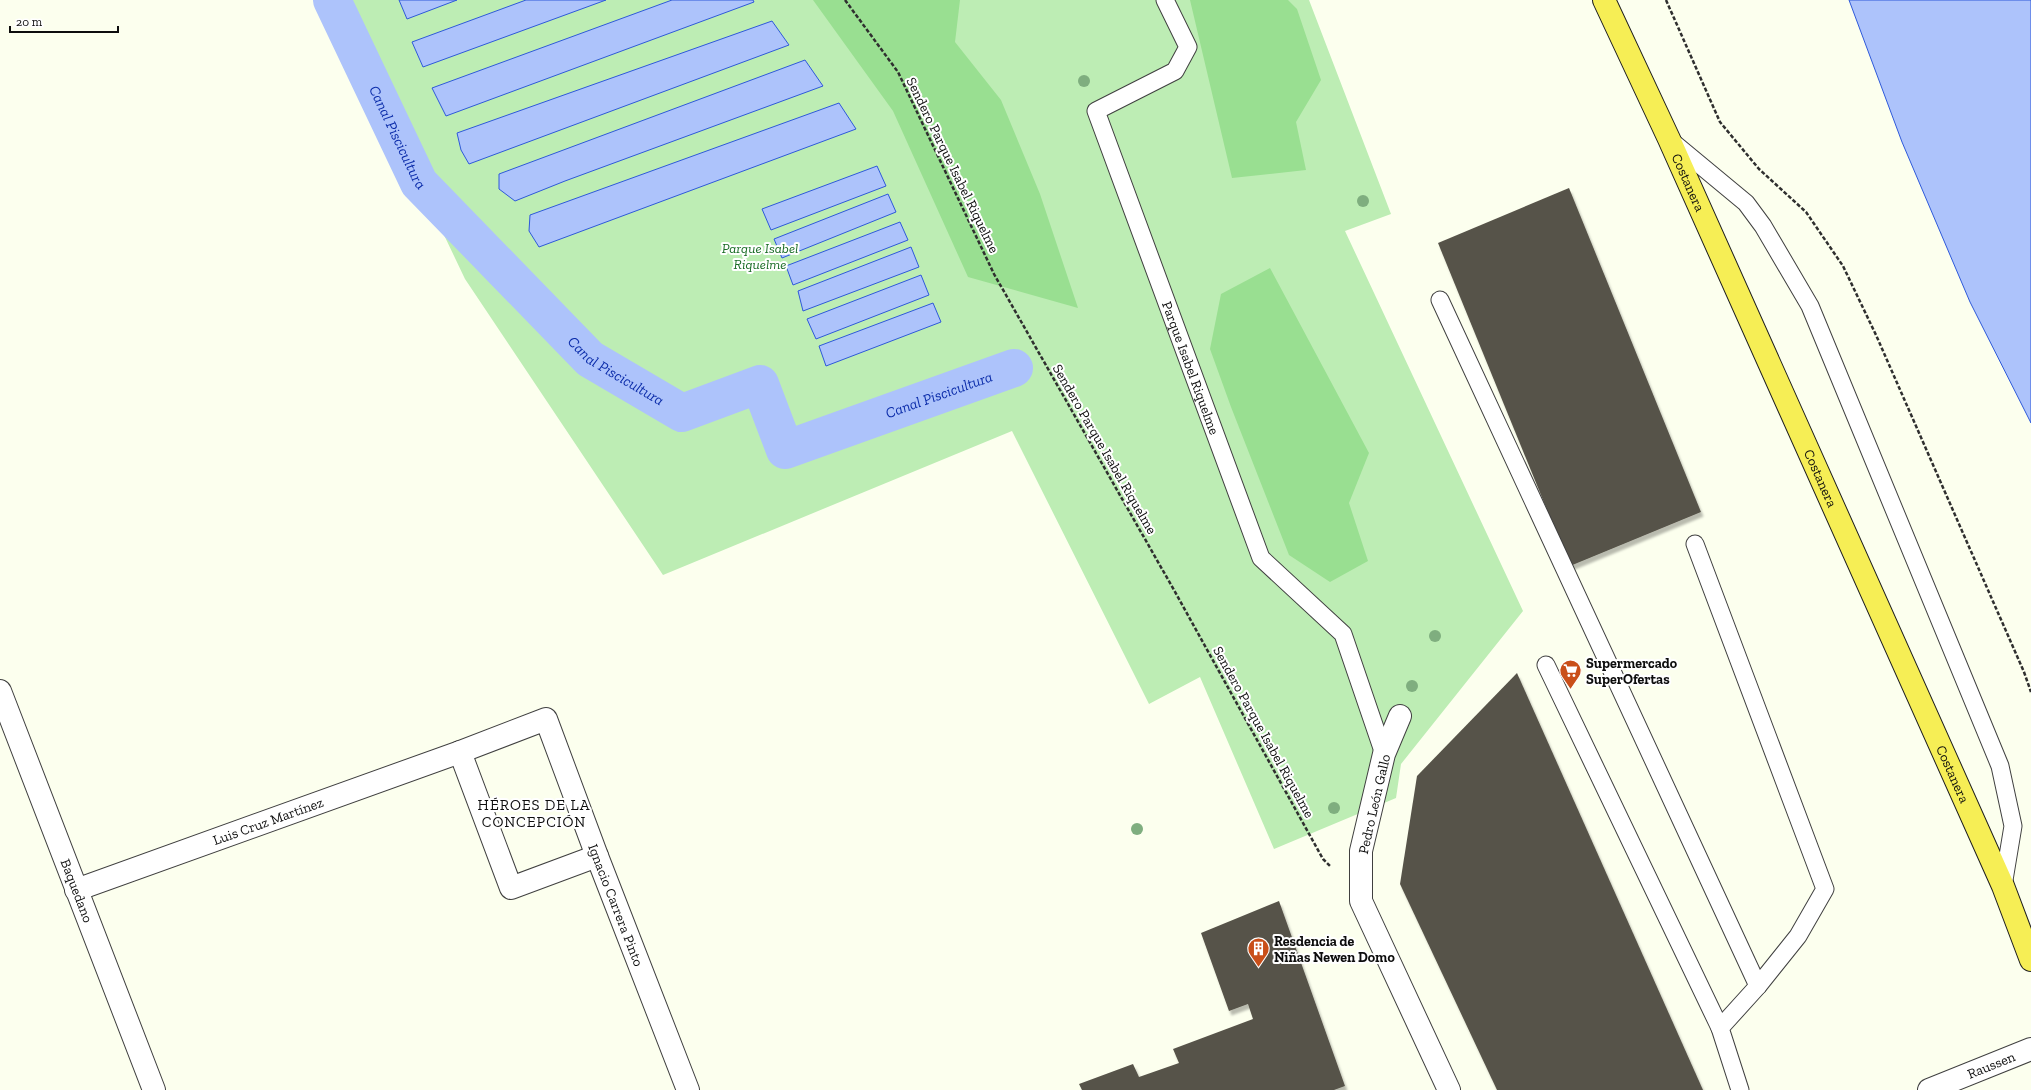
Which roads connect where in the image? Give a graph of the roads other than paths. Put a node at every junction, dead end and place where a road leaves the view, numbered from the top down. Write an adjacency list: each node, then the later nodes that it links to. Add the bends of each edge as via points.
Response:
1 (1165, 0): 11 (lane, Parque Isabel Riquelme, via 1188,48 1175,71 1096,111 1260,558 1343,634)
2 (1604, 0): 3 (highway, Costanera)
3 (1669, 139): 13 (highway, Costanera); 13 (lane, via 1746,203 1763,226 1810,306 2000,766 2013,826)
4 (1440, 300): 16 (lane)
5 (1695, 544): 16 (lane, via 1825,889 1798,936)
6 (1546, 664): 17 (lane)
7 (0, 691): 14 (street, Baquedano)
8 (1400, 716): 11 (street, Pedro León Gallo)
9 (546, 719): 10 (street, Luis Cruz Martínez); 12 (street, Ignacio Carrera Pinto)
10 (460, 752): 12 (street, via 511,888); 14 (street, Luis Cruz Martínez)
11 (1384, 754): 21 (street, Pedro León Gallo, via 1361,852 1361,901)
12 (597, 856): 20 (street, Ignacio Carrera Pinto)
13 (2003, 886): 15 (highway, Costanera)
14 (76, 890): 19 (street, Baquedano)
15 (2031, 960)
16 (1758, 986): 17 (lane)
17 (1720, 1028): 22 (lane)
18 (2031, 1049): 23 (street, Raussen)
19 (154, 1090)
20 (688, 1090)
21 (1449, 1090)
22 (1740, 1090)
23 (1929, 1090)

